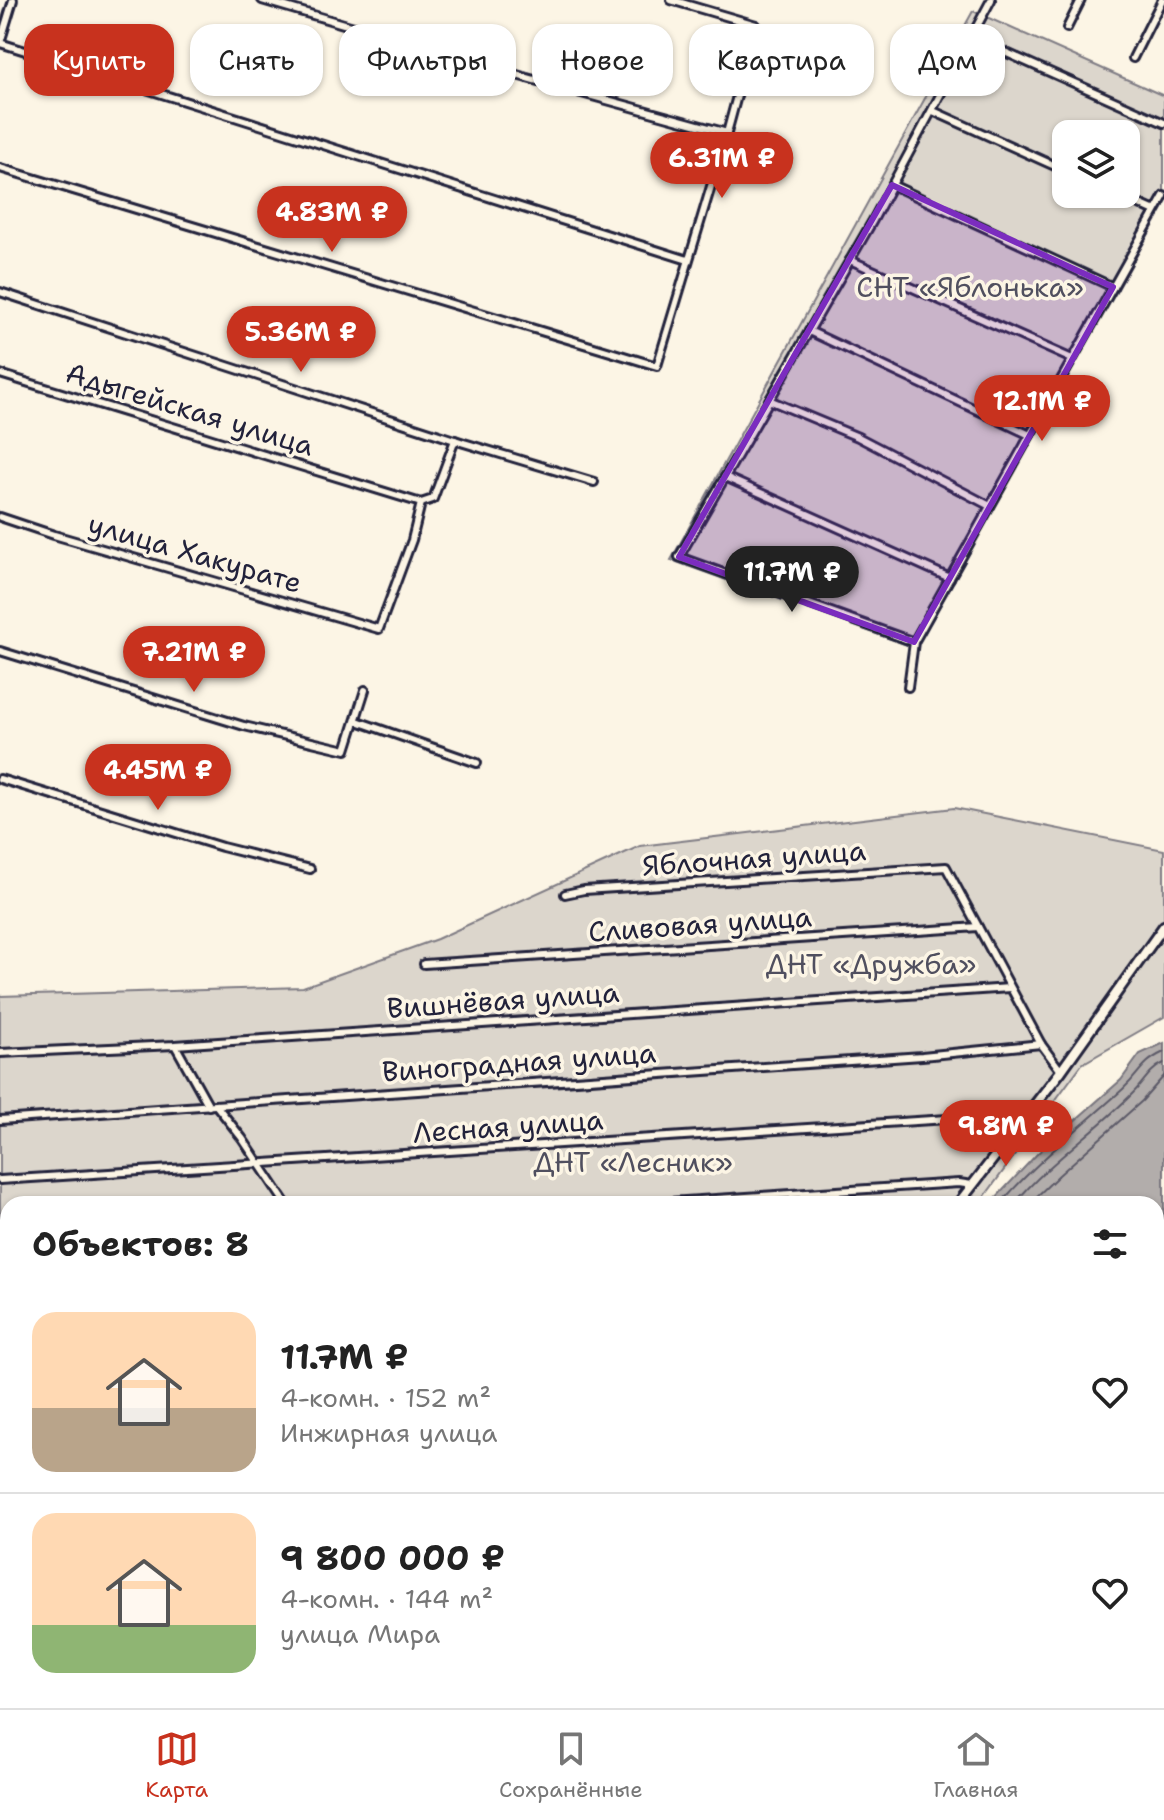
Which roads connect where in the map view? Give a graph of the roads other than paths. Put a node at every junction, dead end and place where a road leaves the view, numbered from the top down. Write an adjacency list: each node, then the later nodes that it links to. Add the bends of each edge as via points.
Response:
1 (13, 0): 9 (street)
2 (262, 0): 15 (street)
3 (671, 0): 15 (street, via 756,25)
4 (991, 0): 7 (street)
5 (1081, 0): 8 (street)
6 (1162, 0): 11 (street)
7 (980, 24)
8 (1067, 28)
9 (0, 43): 22 (street)
10 (1005, 52): 14 (street)
11 (1133, 58)
12 (941, 96): 13 (street)
13 (933, 111): 16 (street); 18 (street)
14 (1164, 123)
15 (727, 133): 22 (street)
16 (1052, 165)
17 (0, 168): 22 (street, via 657,366)
18 (892, 185): 23 (street); 24 (street)
19 (1164, 196): 21 (street)
20 (1140, 204): 21 (street)
21 (1155, 211): 24 (street)
22 (688, 260)
23 (850, 260): 26 (street); 27 (street)
24 (1113, 287): 27 (street)
25 (0, 292): 31 (street)
26 (809, 331): 29 (street); 30 (street)
27 (1072, 359): 30 (street)
28 (0, 374): 34 (street, Адыгейская улица)
29 (769, 400): 32 (street); 35 (street, via 858,437)
30 (1030, 435): 35 (street)
31 (455, 440): 33 (street); 34 (street, via 433,499)
32 (725, 477): 37 (street); 38 (street, via 679,557)
33 (594, 482)
34 (421, 503): 36 (street, улица Хакурате, via 379,629)
35 (990, 506): 37 (street)
36 (0, 517)
37 (950, 578): 38 (street)
38 (914, 642): 40 (street)
39 (0, 651): 42 (street, via 244,726 346,750)
40 (908, 687)
41 (365, 690): 42 (street)
42 (357, 721): 43 (street)
43 (477, 763)
44 (0, 779): 45 (street)
45 (310, 869)
46 (565, 894): 48 (street, Яблочная улица, via 946,867)
47 (1164, 926): 54 (street)
48 (978, 927): 49 (street, Сливовая улица); 50 (street)
49 (424, 964)
50 (1010, 988): 51 (street); 52 (street, Вишнёвая улица)
51 (1041, 1044): 54 (street); 55 (street, Виноградная улица)
52 (175, 1045): 53 (street, Вишнёвая улица); 55 (street)
53 (0, 1053)
54 (1061, 1071): 57 (street)
55 (212, 1105): 56 (street, Виноградная улица); 58 (street)
56 (0, 1120)
57 (1015, 1131): 58 (street, Лесная улица, via 994,1116); 60 (street)
58 (259, 1165): 59 (street, Лесная улица); 61 (street)
59 (0, 1180)
60 (972, 1185): 62 (street); 63 (street)
61 (280, 1196)
62 (761, 1196)
63 (964, 1196)

